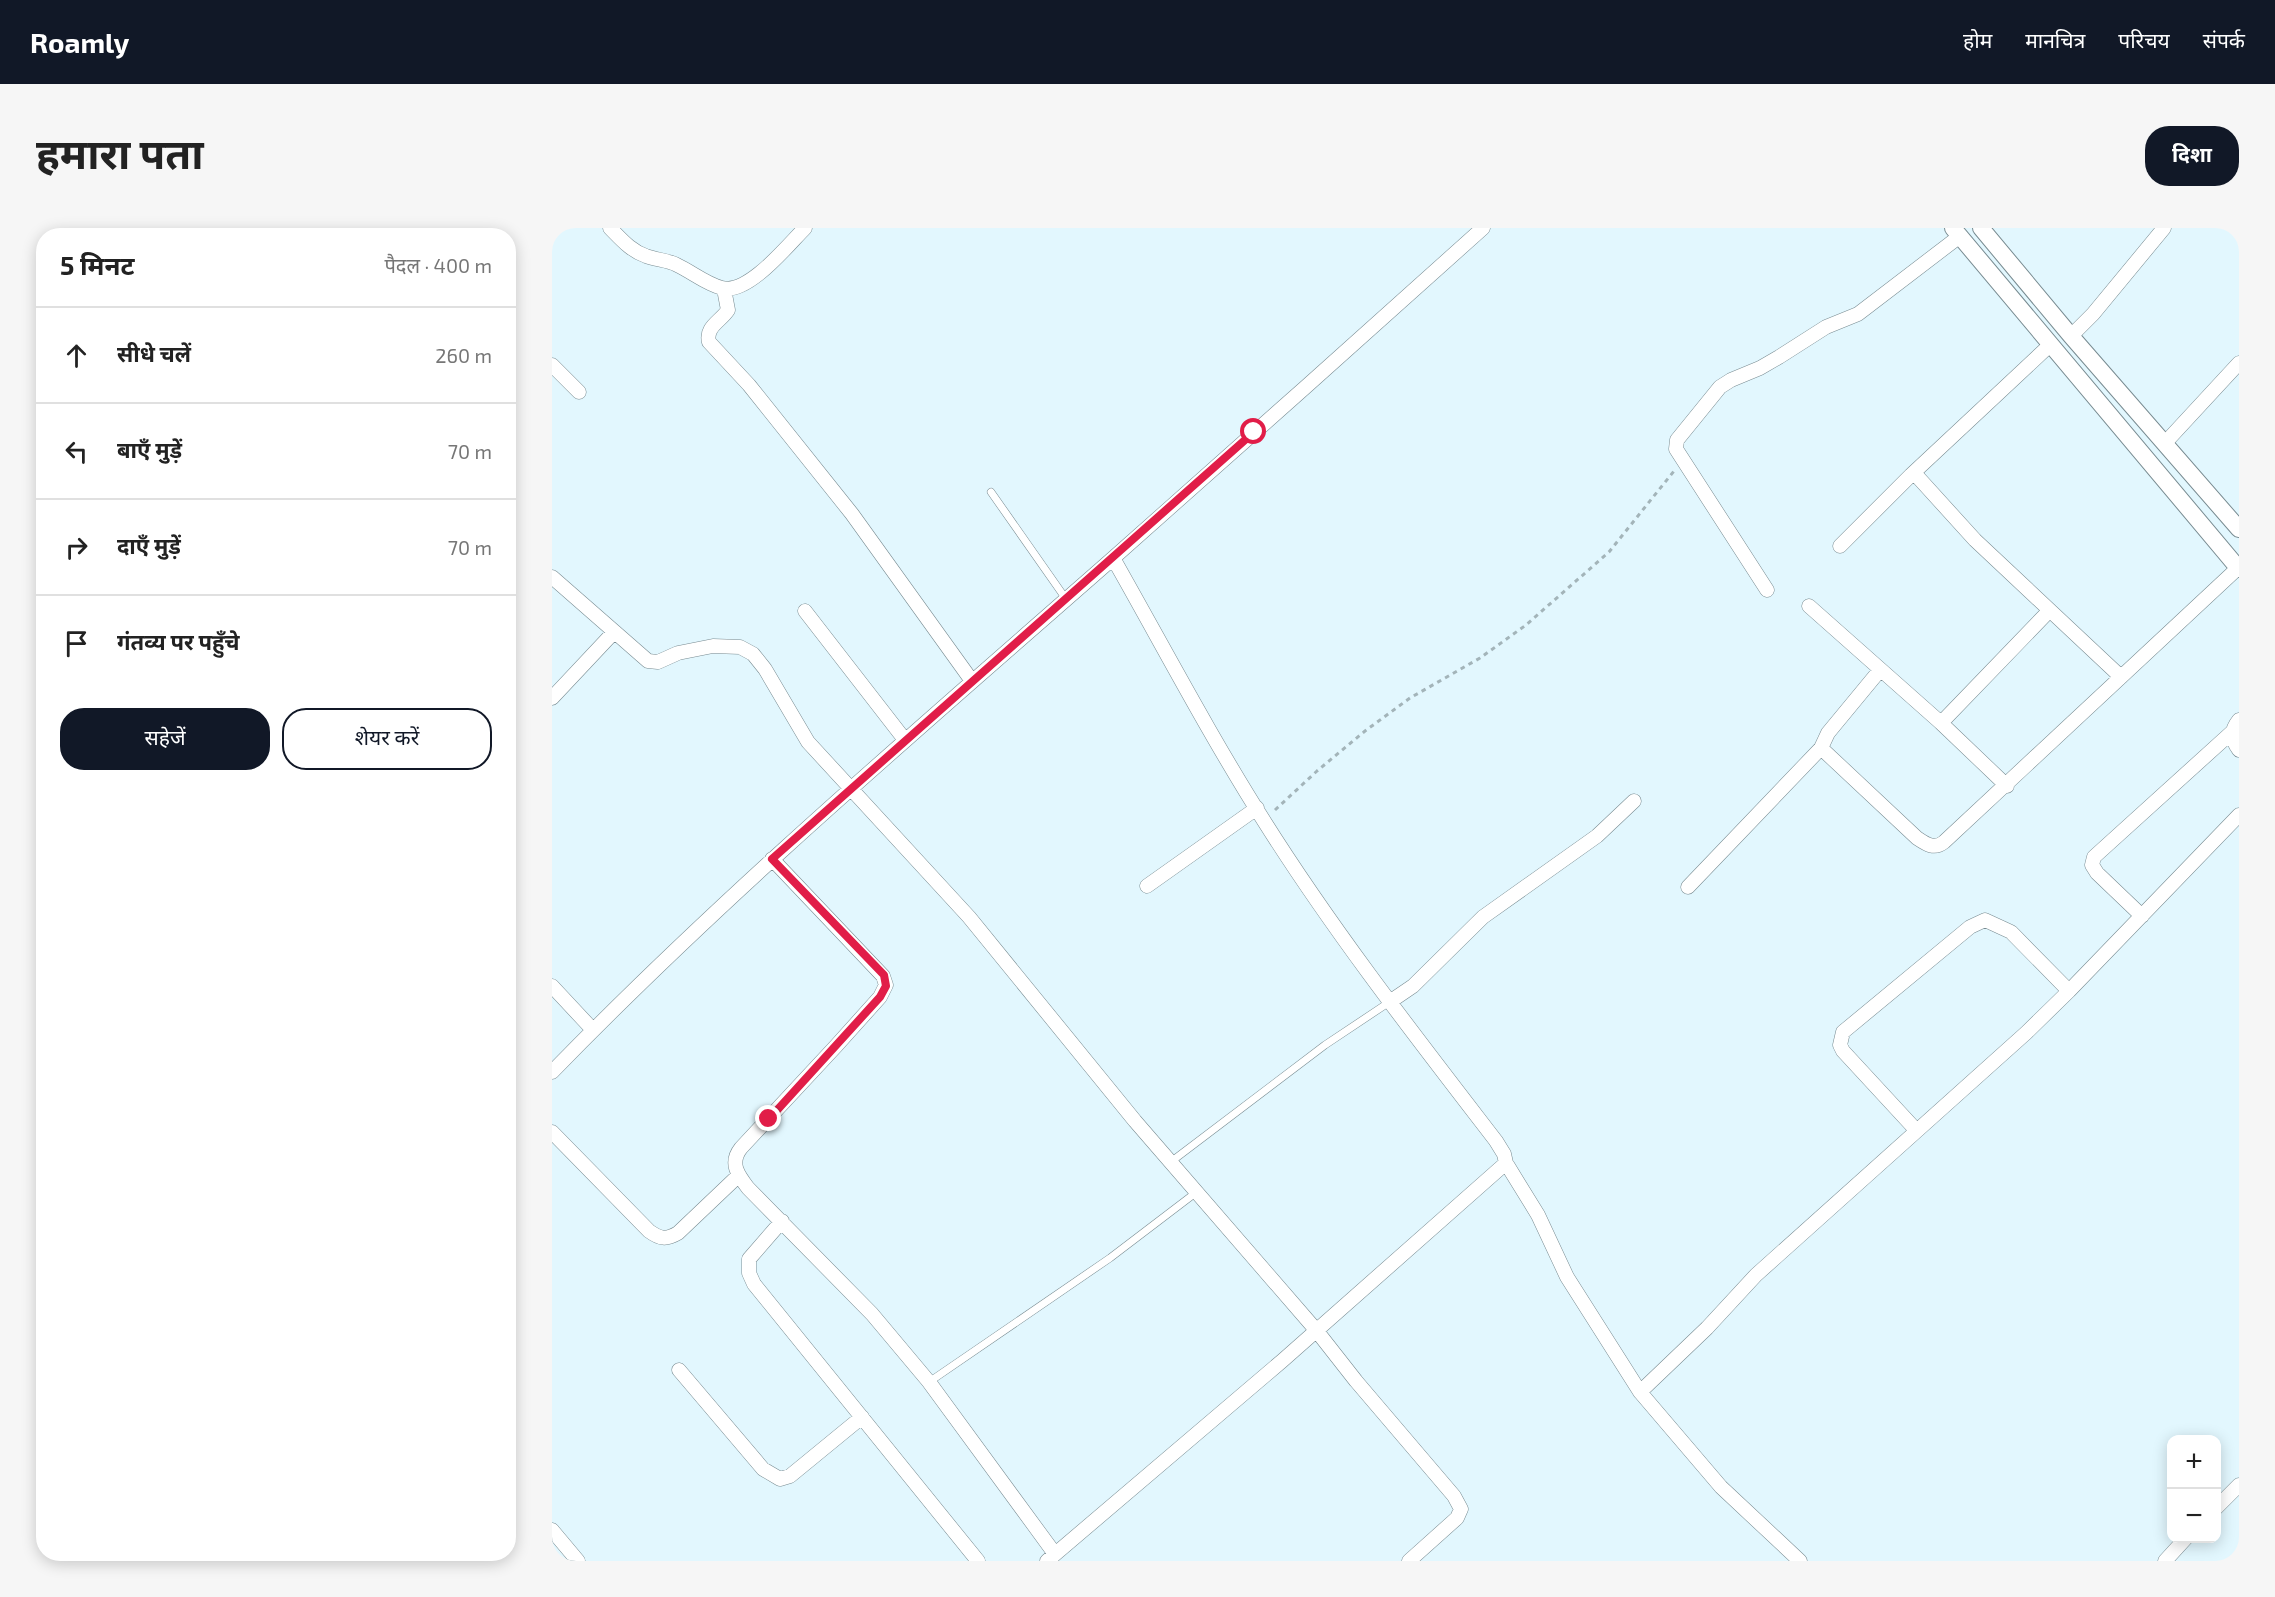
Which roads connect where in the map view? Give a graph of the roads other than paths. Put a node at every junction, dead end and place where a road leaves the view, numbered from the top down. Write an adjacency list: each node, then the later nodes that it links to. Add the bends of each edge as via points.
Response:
1 (610, 228): 7 (street, via 637,252 675,264)
2 (806, 228): 7 (street, via 748,282)
3 (1484, 228): 18 (street)
4 (1981, 228): 8 (street)
5 (2164, 228): 8 (street)
6 (1956, 232): 9 (street); 21 (street, via 1863,310 1720,387 1677,440 1676,449)
7 (724, 289): 29 (street, via 728,310 707,335 709,342 749,385 852,514)
8 (2071, 336): 13 (street)
9 (2050, 345): 14 (street); 19 (street)
10 (2239, 363): 13 (street)
11 (552, 365): 12 (street)
12 (579, 392)
13 (2164, 442): 16 (street)
14 (1911, 475): 17 (street); 25 (street, via 1916,475)
15 (991, 492): 22 (lane)
16 (2239, 529)
17 (1840, 546)
18 (1113, 558): 22 (street); 39 (street)
19 (2239, 568): 28 (street)
20 (552, 577): 26 (street)
21 (1767, 590)
22 (1066, 599): 29 (street)
23 (1809, 606): 27 (street)
24 (805, 611): 33 (street)
25 (2049, 611): 28 (street); 31 (street)
26 (614, 632): 30 (street); 37 (street, via 648,661 658,662 678,653 713,646 740,647 753,654 808,742)
27 (1880, 670): 31 (street); 34 (street, via 1828,733)
28 (2121, 677): 36 (street)
29 (972, 681): 33 (street)
30 (552, 698)
31 (1941, 723): 36 (street)
32 (2235, 726): 35 (street, via 2232,738); 44 (street, via 2094,857 2092,865 2097,873)
33 (905, 740): 37 (street)
34 (1821, 748): 36 (street, via 1930,846 1944,842); 43 (street)
35 (2239, 750)
36 (2007, 786)
37 (851, 787): 41 (street); 52 (street, via 969,917)
38 (1634, 801): 47 (street, via 1597,836 1483,917 1413,986)
39 (1257, 808): 42 (street); 47 (street, via 1312,893)
40 (2239, 815): 44 (street)
41 (772, 859): 48 (street); 54 (street, via 884,975 886,986 737,1153 734,1165)
42 (1147, 886)
43 (1688, 887)
44 (2142, 916): 46 (street)
45 (552, 986): 48 (street)
46 (2069, 992): 50 (street); 50 (street, via 2011,932 1985,920 1970,927 1843,1032 1843,1051)
47 (1391, 1001): 52 (lane, via 1325,1045); 53 (street, via 1496,1141)
48 (593, 1030): 49 (street)
49 (552, 1072)
50 (1916, 1130): 60 (street, via 1756,1275)
51 (552, 1132): 54 (street, via 657,1237 678,1233)
52 (1172, 1161): 55 (street)
53 (1506, 1163): 57 (street); 60 (street, via 1538,1215 1567,1277)
54 (738, 1176): 56 (street)
55 (1198, 1191): 57 (street); 59 (lane, via 1110,1258)
56 (782, 1221): 59 (street, via 872,1314); 61 (street, via 749,1259 749,1273)
57 (1316, 1330): 66 (street); 69 (street, via 1460,1504 1456,1518)
58 (679, 1370): 61 (street, via 763,1469 780,1479 790,1476)
59 (929, 1382): 66 (street)
60 (1640, 1392): 70 (street, via 1720,1487)
61 (862, 1417): 68 (street)
62 (2239, 1485): 63 (street)
63 (2221, 1504)
64 (552, 1530): 67 (street)
65 (2182, 1543): 71 (street)
66 (1051, 1558)
67 (578, 1561)
68 (978, 1561)
69 (1409, 1561)
70 (1800, 1561)
71 (2165, 1561)

